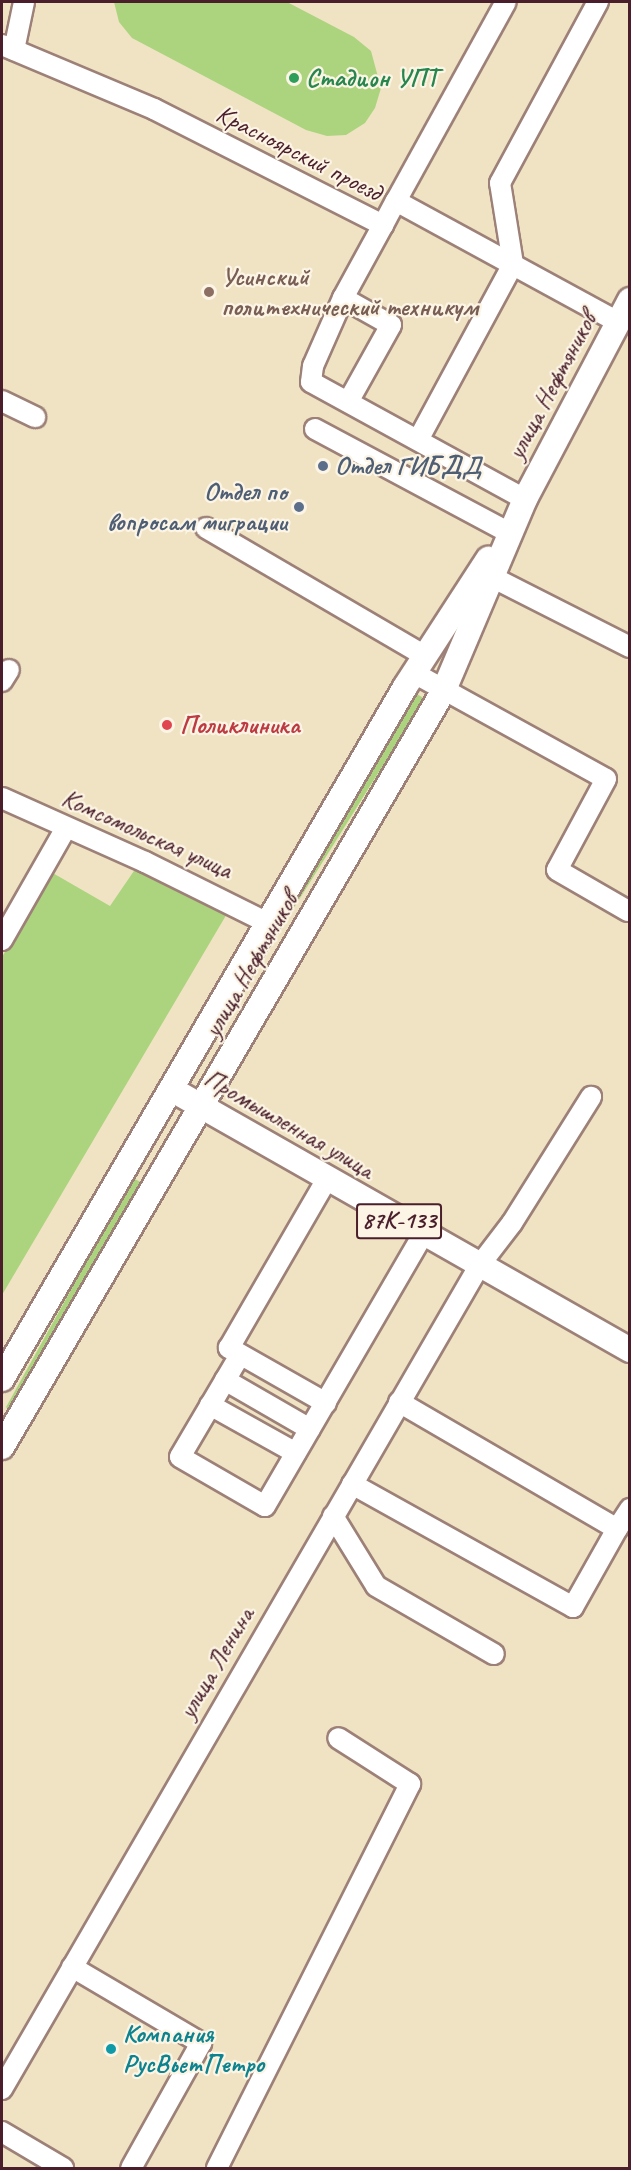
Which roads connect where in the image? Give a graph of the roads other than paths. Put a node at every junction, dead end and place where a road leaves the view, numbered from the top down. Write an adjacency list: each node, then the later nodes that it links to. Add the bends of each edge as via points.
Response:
1 (24, 2): 4 (street)
2 (506, 2): 5 (street)
3 (598, 2): 7 (street, via 500,183)
4 (8, 47): 6 (street, Красноярский проезд, via 154,109)
5 (396, 201): 6 (street, Красноярский проезд); 7 (street, Красноярский проезд)
6 (382, 225): 8 (street)
7 (513, 264): 10 (street, Красноярский проезд); 15 (street)
8 (343, 298): 12 (street, via 313,366 311,382); 12 (street, via 391,325)
9 (630, 300): 10 (main road, улица Нефтяников)
10 (618, 322): 16 (main road, улица Нефтяников)
11 (2, 401): 13 (street)
12 (348, 402): 15 (street)
13 (35, 417)
14 (315, 429): 18 (street)
15 (418, 440): 16 (street)
16 (525, 499): 18 (main road, улица Нефтяников)
17 (206, 528): 21 (street)
18 (508, 532): 19 (main road, улица Нефтяников)
19 (486, 574): 20 (street); 21 (main road, улица Нефтяников); 22 (main road, улица Нефтяников)
20 (630, 647)
21 (419, 664): 22 (street); 26 (main road, улица Нефтяников)
22 (444, 690): 25 (street, via 606,779 557,870); 30 (main road, улица Нефтяников)
23 (2, 798): 24 (street, Комсомольская улица)
24 (66, 828): 26 (street, Комсомольская улица); 27 (street)
25 (628, 911)
26 (268, 923): 28 (main road, улица Нефтяников)
27 (2, 939)
28 (171, 1089): 30 (main road, Промышленная улица / 87К-133); 36 (main road, улица Нефтяников)
29 (591, 1097): 33 (street, улица Ленина, via 512,1223)
30 (201, 1106): 31 (main road, Промышленная улица / 87К-133); 42 (main road, улица Нефтяников)
31 (327, 1179): 32 (main road, Промышленная улица / 87К-133); 35 (street, via 229,1348)
32 (423, 1234): 33 (main road, Промышленная улица / 87К-133); 38 (street)
33 (479, 1266): 34 (main road, Промышленная улица / 87К-133); 39 (street, улица Ленина)
34 (630, 1350)
35 (240, 1355): 37 (street); 38 (street)
36 (2, 1378)
37 (225, 1380): 40 (street); 41 (street)
38 (326, 1402): 41 (street)
39 (399, 1402): 44 (street, улица Ленина); 47 (street)
40 (210, 1405): 43 (street); 43 (street, via 180,1458 265,1506)
41 (310, 1429): 43 (street)
42 (2, 1448)
43 (296, 1453)
44 (352, 1484): 46 (street, улица Ленина); 47 (street, via 573,1607)
45 (630, 1509): 47 (street)
46 (333, 1516): 48 (street, via 376,1586); 50 (street, улица Ленина)
47 (617, 1529)
48 (494, 1654)
49 (338, 1738): 55 (street, via 410,1784)
50 (72, 1967): 51 (street, улица Ленина); 54 (street, via 201,2043)
51 (2, 2089)
52 (2, 2132): 53 (street)
53 (63, 2169)
54 (131, 2169)
55 (218, 2169)

